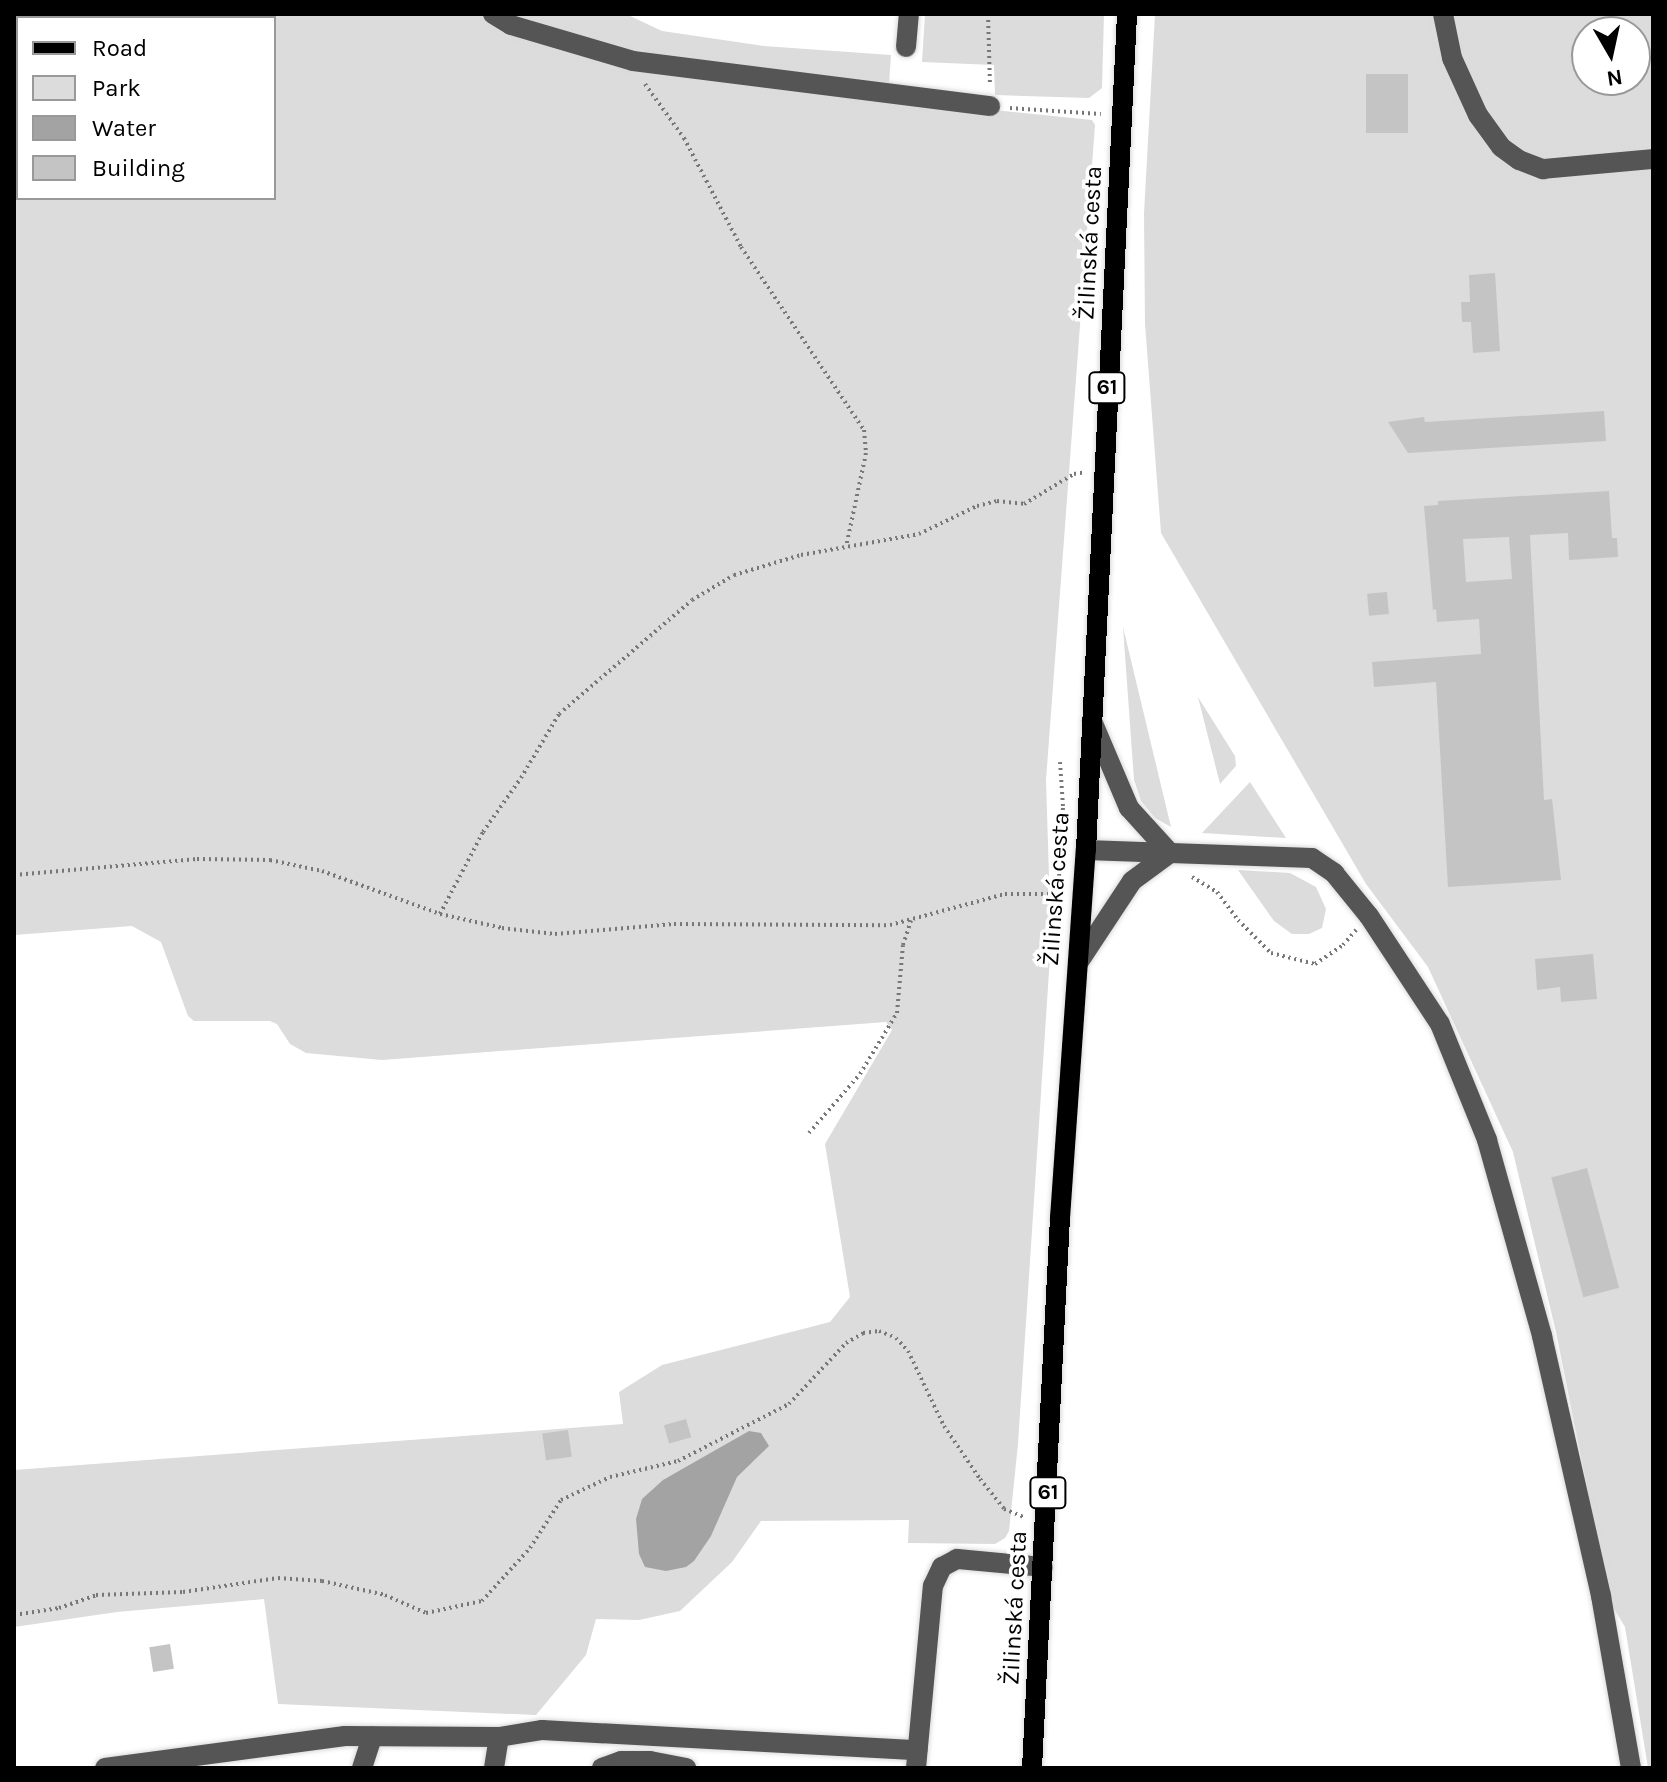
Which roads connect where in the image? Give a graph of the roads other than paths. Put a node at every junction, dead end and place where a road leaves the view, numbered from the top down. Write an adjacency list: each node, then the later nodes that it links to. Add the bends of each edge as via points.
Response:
1 (493, 14): 6 (street, via 511,25 633,61)
2 (909, 14): 5 (street)
3 (1127, 14): 8 (main road, Žilinská cesta / 61)
4 (1443, 14): 7 (street, via 1452,58 1478,115 1501,147 1519,160 1543,169)
5 (906, 47)
6 (990, 106)
7 (1653, 159)
8 (1092, 721): 9 (main road, Žilinská cesta / 61); 10 (street, via 1129,808)
9 (1086, 850): 10 (street); 11 (main road, Žilinská cesta / 61)
10 (1170, 853): 11 (street, via 1132,881); 23 (street, via 1312,858 1334,873 1369,916 1440,1024 1487,1140 1549,1366 1601,1596)
11 (1078, 963): 12 (main road, Žilinská cesta / 61)
12 (1043, 1567): 16 (street, via 957,1559 942,1567 933,1586); 22 (main road, Žilinská cesta / 61)
13 (372, 1737): 14 (street); 15 (street, via 345,1736); 18 (street)
14 (499, 1737): 16 (street, via 573,1731); 19 (street)
15 (243, 1758): 17 (street)
16 (916, 1759)
17 (105, 1768)
18 (362, 1768)
19 (494, 1768)
20 (602, 1768): 21 (street, via 621,1761 650,1761)
21 (686, 1768)
22 (1032, 1768)
23 (1631, 1768)

